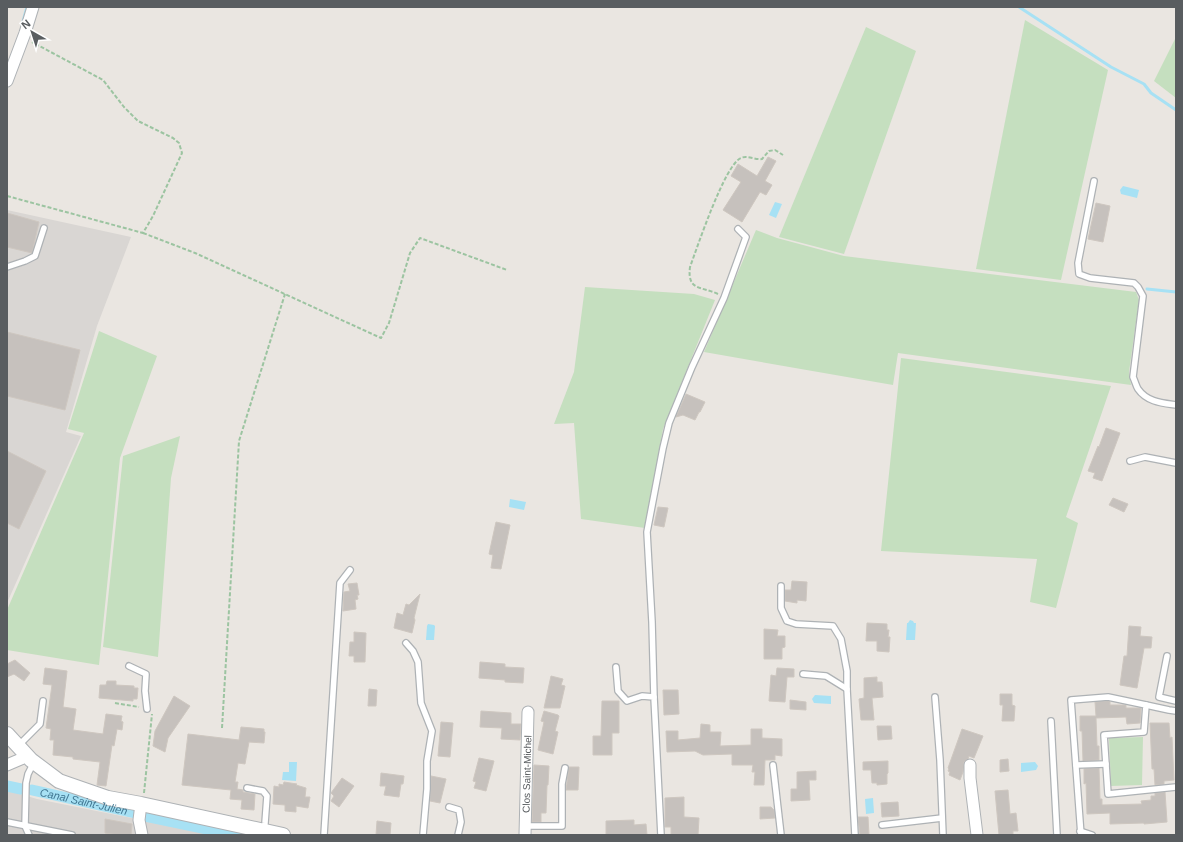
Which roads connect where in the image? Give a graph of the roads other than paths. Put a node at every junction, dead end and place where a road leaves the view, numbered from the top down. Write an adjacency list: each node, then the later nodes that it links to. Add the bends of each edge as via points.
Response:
1 (33, 7): 2 (street)
2 (7, 80)
3 (1094, 181): 7 (lane, via 1078,263 1079,274 1090,278 1134,283 1138,287 1143,296 1134,377 1138,389 1148,399)
4 (44, 228): 6 (lane, via 35,256)
5 (738, 229): 18 (lane, via 746,237 724,298 669,423 647,532)
6 (7, 267)
7 (1176, 405)
8 (1130, 462): 9 (lane, via 1145,457)
9 (1176, 463)
10 (350, 570): 50 (lane, via 340,583)
11 (781, 586): 17 (lane, via 781,608 787,621 796,624 833,626 841,638 847,671)
12 (406, 643): 51 (lane, via 414,651 418,662 421,703 432,731 427,762)
13 (1167, 656): 21 (lane, via 1159,697)
14 (129, 666): 23 (lane, via 146,674)
15 (616, 667): 18 (lane, via 618,691 626,701 642,696)
16 (803, 674): 17 (lane, via 826,676)
17 (847, 689): 55 (lane)
18 (654, 697): 53 (lane)
19 (935, 697): 39 (lane)
20 (43, 701): 28 (lane, via 40,724)
21 (1176, 701)
22 (1146, 705): 24 (lane); 29 (lane, via 1144,732 1104,736); 33 (lane, via 1108,697 1071,700)
23 (147, 709)
24 (1176, 710)
25 (528, 712): 43 (street, Clos Saint-Michel)
26 (1051, 721): 58 (lane)
27 (7, 734): 28 (street)
28 (27, 755): 30 (street); 37 (street, via 60,781 108,798); 42 (lane, via 31,768 26,783)
29 (1106, 764): 33 (lane); 35 (lane, via 1108,794)
30 (7, 765)
31 (773, 765): 54 (lane)
32 (970, 765): 57 (street)
33 (1076, 765): 45 (lane)
34 (565, 768): 43 (lane, via 562,784 562,826)
35 (1176, 787)
36 (247, 788): 44 (lane, via 263,791 267,796)
37 (141, 806): 44 (street); 48 (street, via 139,820)
38 (449, 807): 52 (lane, via 460,810)
39 (942, 818): 41 (lane); 56 (lane)
40 (7, 822): 42 (lane)
41 (882, 825)
42 (25, 826): 46 (lane); 47 (lane)
43 (525, 830)
44 (264, 831): 49 (street)
45 (1080, 833): 59 (lane)
46 (29, 835)
47 (72, 835)
48 (142, 835)
49 (283, 835)
50 (324, 835)
51 (423, 835)
52 (458, 835)
53 (661, 835)
54 (781, 835)
55 (855, 835)
56 (943, 835)
57 (977, 835)
58 (1057, 835)
59 (1092, 835)

